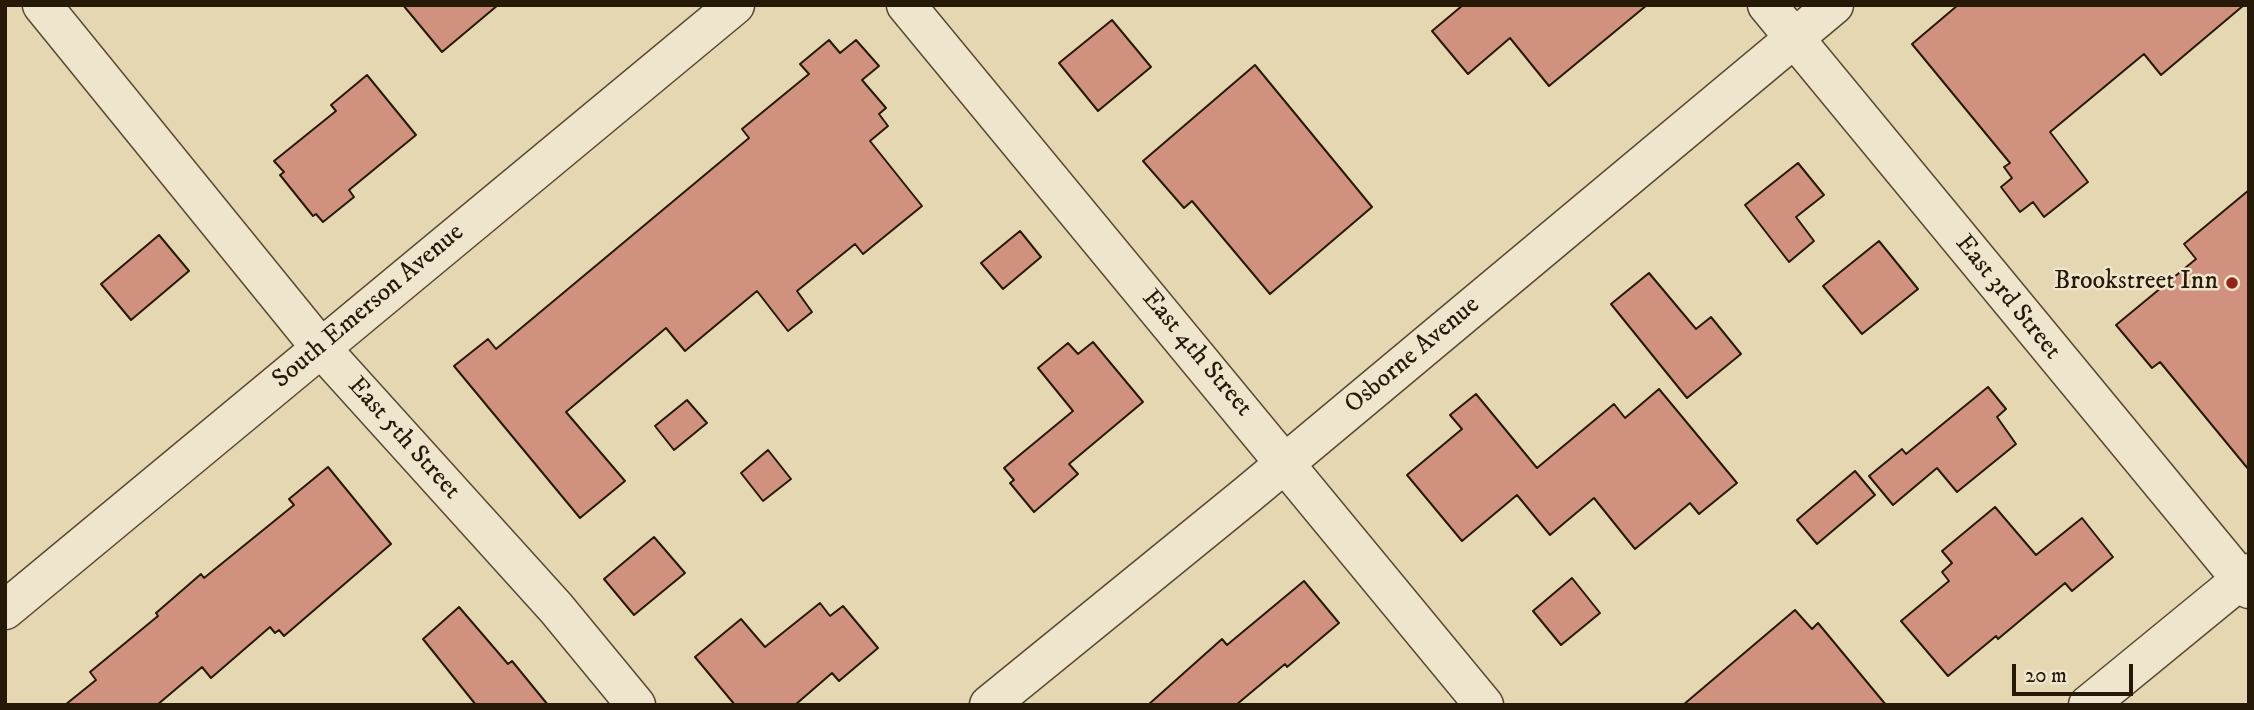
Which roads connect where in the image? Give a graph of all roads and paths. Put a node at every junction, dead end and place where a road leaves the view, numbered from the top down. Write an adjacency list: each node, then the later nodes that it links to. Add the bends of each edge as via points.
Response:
1 (42, 5): 7 (street, East 5th Street)
2 (735, 5): 7 (street, South Emerson Avenue)
3 (906, 5): 8 (street, East 4th Street)
4 (1767, 5): 6 (street, East 3rd Street)
5 (1834, 5): 6 (street, Osborne Avenue)
6 (1794, 38): 8 (street, Osborne Avenue); 9 (street, East 3rd Street)
7 (320, 347): 10 (street, South Emerson Avenue); 11 (street, East 5th Street, via 556,608)
8 (1286, 462): 12 (street, Osborne Avenue); 13 (street, East 4th Street)
9 (2246, 581): 14 (street)
10 (5, 610)
11 (636, 705)
12 (989, 705)
13 (1484, 705)
14 (2088, 705)

